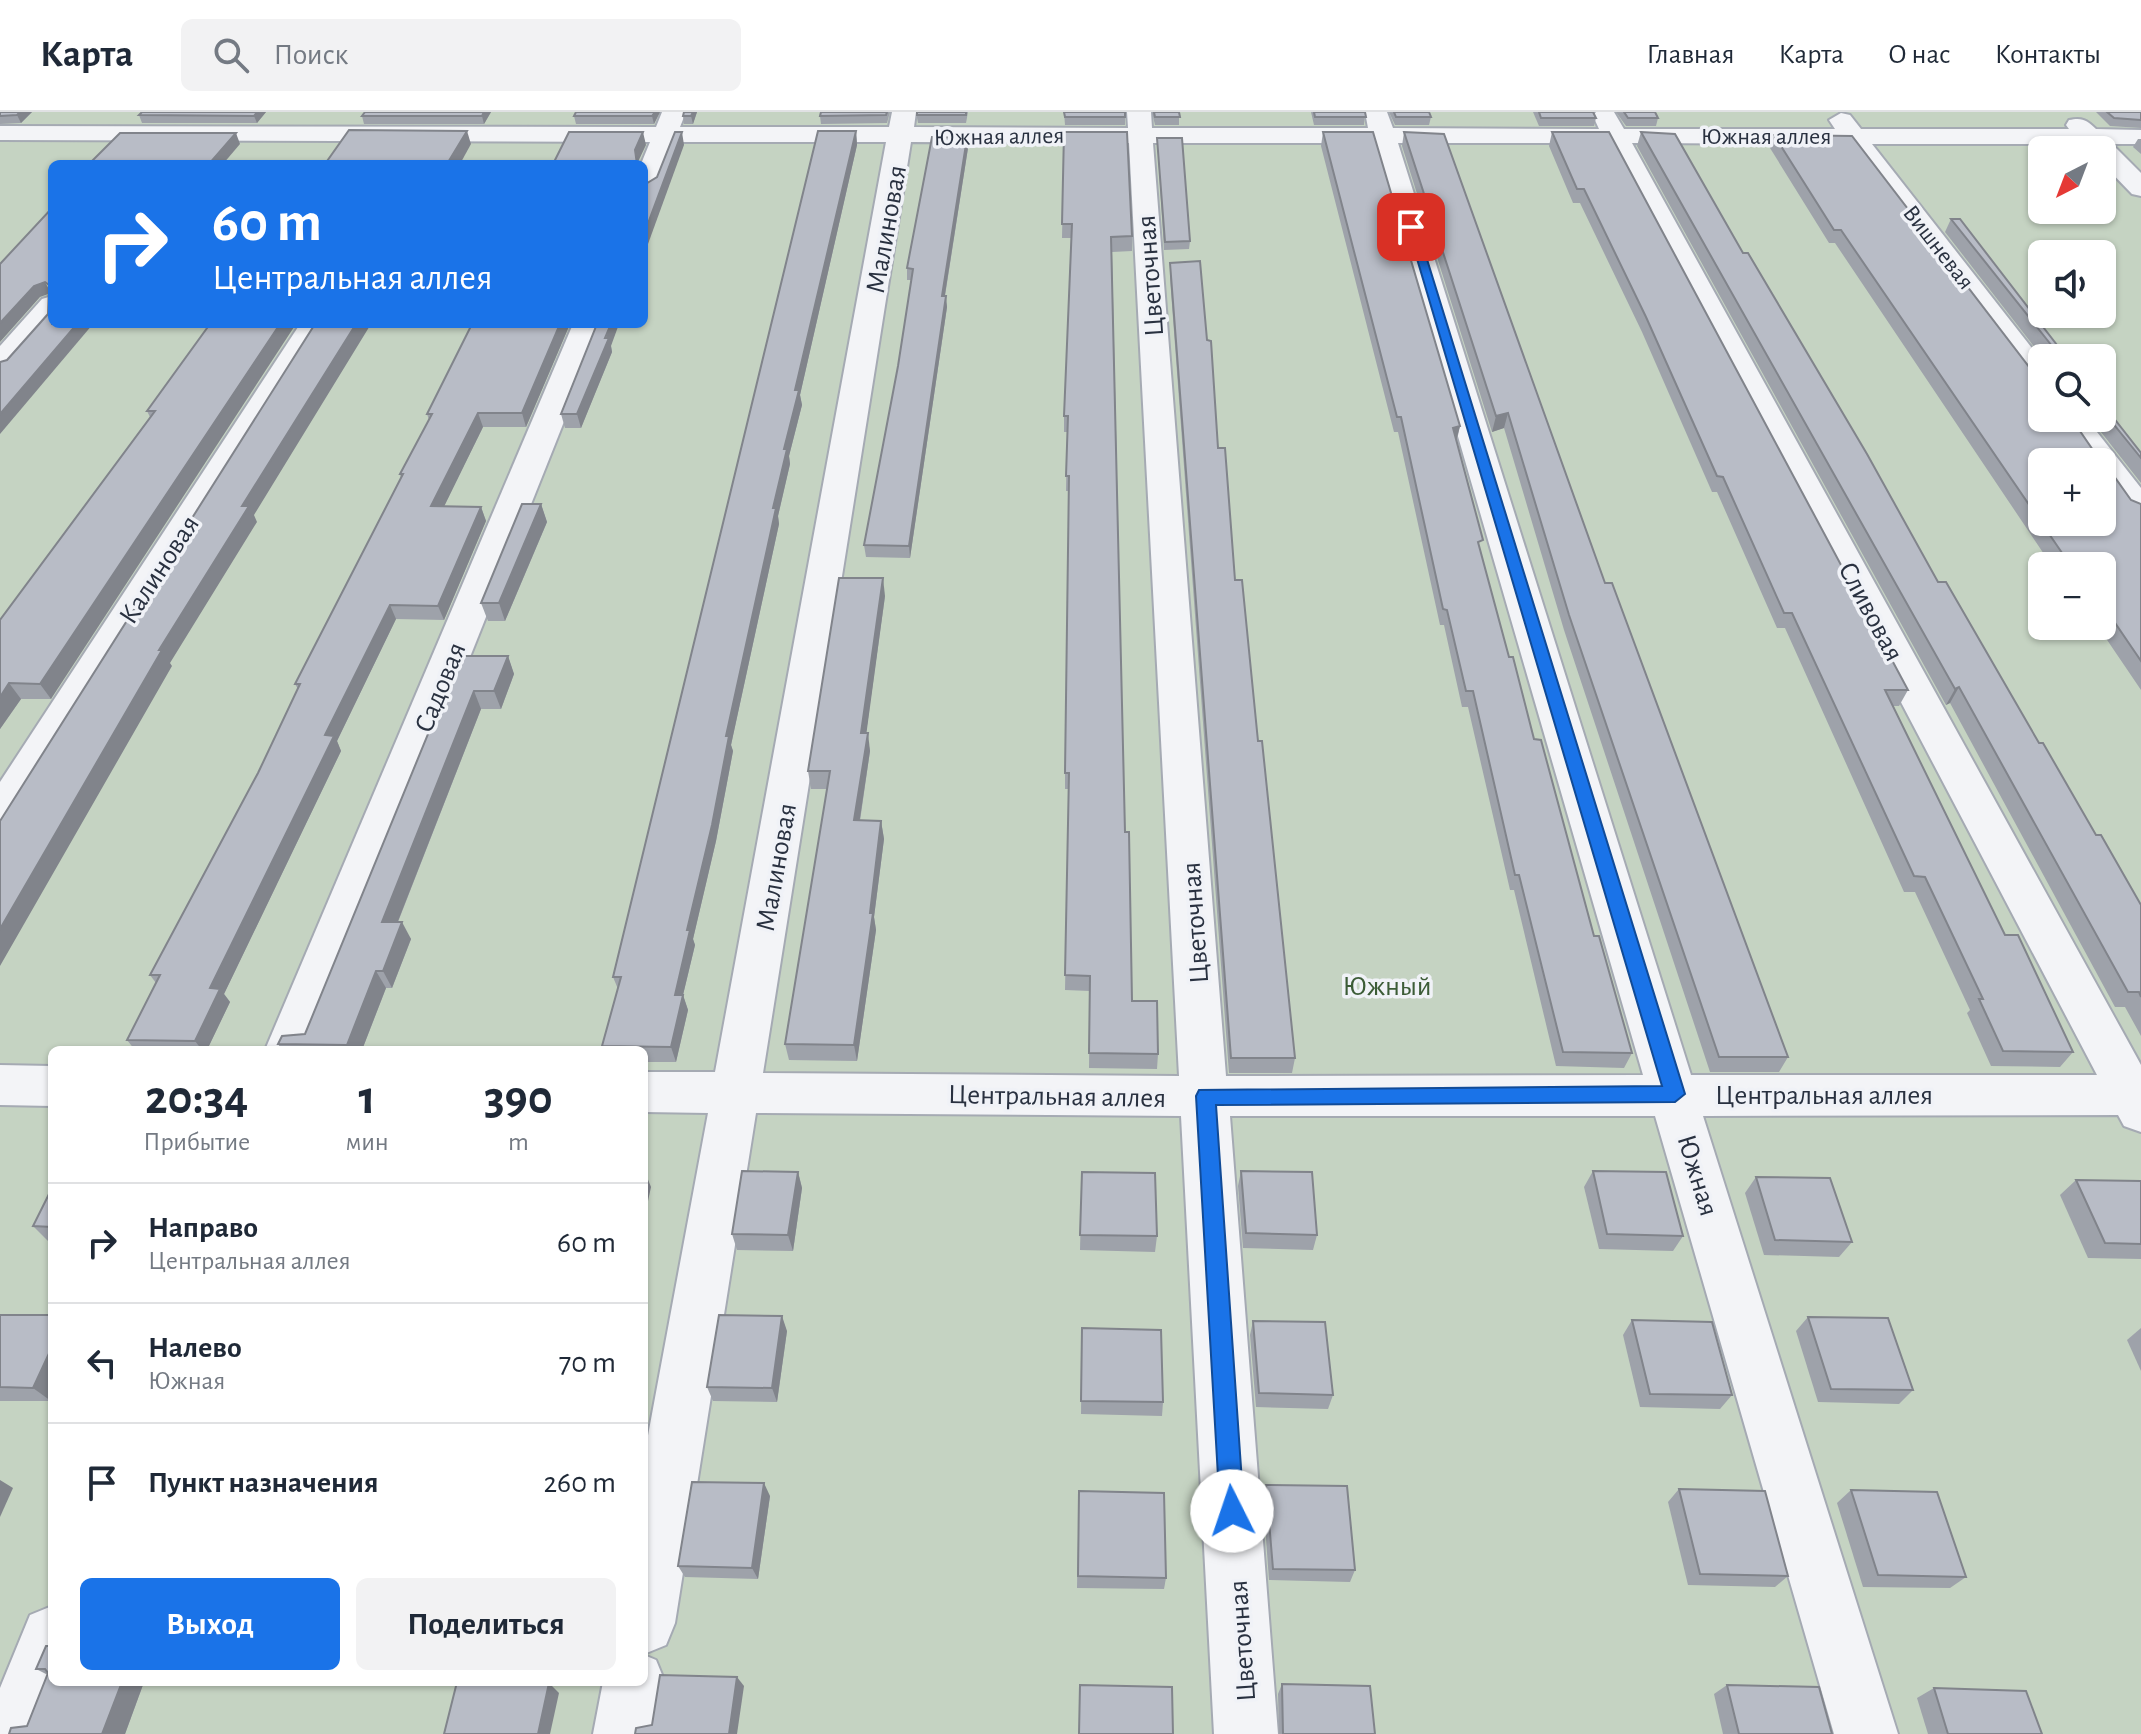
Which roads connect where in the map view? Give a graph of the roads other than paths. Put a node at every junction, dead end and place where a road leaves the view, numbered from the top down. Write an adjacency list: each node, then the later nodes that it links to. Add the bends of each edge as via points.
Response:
1 (220, 112): 11 (street)
2 (451, 112): 17 (street)
3 (1835, 112): 12 (street, Вишневая)
4 (2065, 112): 14 (street)
5 (1139, 123): 8 (street, Южная аллея); 9 (street, Южная аллея); 36 (street, Цветочная)
6 (670, 124): 8 (street, Южная аллея); 17 (street, Южная аллея); 20 (street)
7 (1610, 124): 9 (street, Южная аллея); 12 (street, Южная аллея); 37 (street, Сливовая)
8 (902, 125): 34 (street, Малиновая)
9 (1380, 125): 35 (street, Южная)
10 (0, 133): 11 (street, Южная аллея)
11 (202, 133): 17 (street, Южная аллея); 18 (street)
12 (1853, 135): 13 (street, Южная аллея); 25 (street, Вишневая)
13 (2028, 136)
14 (2089, 136)
15 (2116, 137): 16 (street, Южная аллея)
16 (2141, 137)
17 (431, 144)
18 (184, 154)
19 (2116, 163): 21 (street)
20 (648, 179)
21 (2141, 188)
22 (48, 310): 26 (street)
23 (312, 328): 29 (street, Калиновая)
24 (586, 328): 30 (street, Садовая)
25 (2028, 363)
26 (0, 364)
27 (2081, 432): 28 (street)
28 (2141, 510)
29 (0, 815)
30 (291, 1046)
31 (0, 1085): 32 (street)
32 (48, 1086)
33 (648, 1092): 34 (street, Центральная аллея)
34 (736, 1092): 36 (street, Центральная аллея); 38 (street, Малиновая)
35 (1675, 1094): 36 (street, Центральная аллея); 37 (street, Центральная аллея); 44 (street, Южная)
36 (1206, 1096): 43 (street, Цветочная)
37 (2138, 1100)
38 (648, 1600)
39 (48, 1647): 41 (street)
40 (633, 1686): 42 (street)
41 (13, 1734)
42 (625, 1734)
43 (1246, 1734)
44 (1866, 1734)

